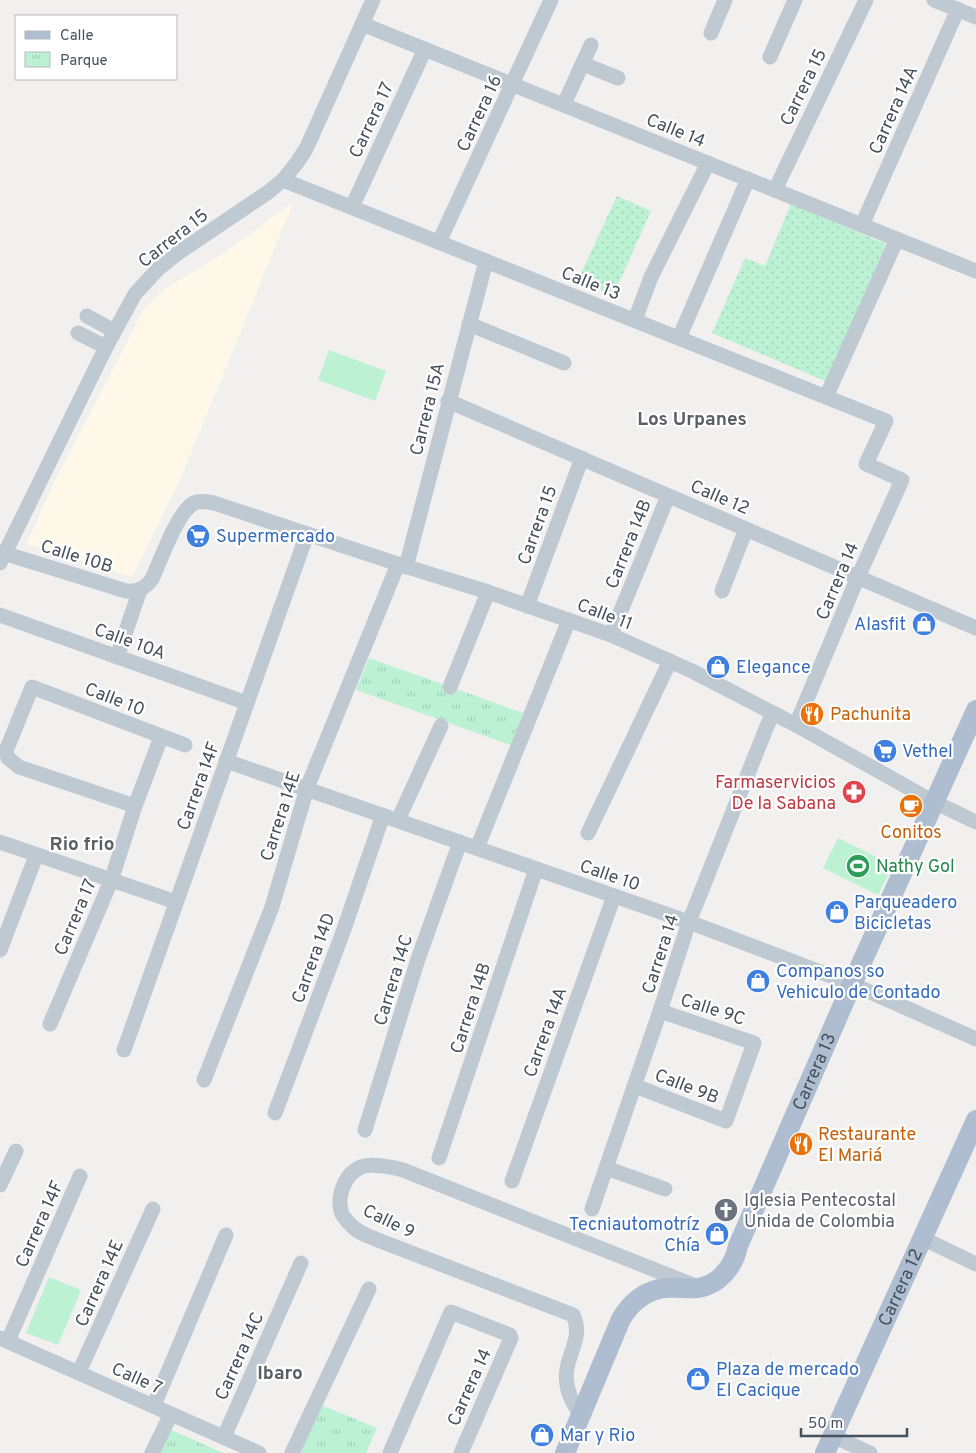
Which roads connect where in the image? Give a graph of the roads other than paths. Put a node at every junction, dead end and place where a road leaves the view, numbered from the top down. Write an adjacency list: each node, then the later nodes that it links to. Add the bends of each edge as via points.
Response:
1 (373, 0): 9 (street, Carrera 15)
2 (551, 0): 16 (street, Carrera 16)
3 (725, 0): 10 (street)
4 (795, 0): 13 (street)
5 (866, 0): 21 (street, Carrera 15)
6 (934, 0): 7 (street)
7 (958, 10): 8 (street); 23 (street, Carrera 14A)
8 (976, 17)
9 (362, 24): 12 (street, Calle 14); 20 (street, Carrera 15, via 306,149)
10 (711, 33)
11 (591, 45): 14 (street)
12 (425, 49): 16 (street, Calle 14); 22 (street, Carrera 17)
13 (770, 57)
14 (583, 64): 15 (street); 17 (street)
15 (618, 78)
16 (513, 84): 17 (street, Calle 14); 25 (street, Carrera 16)
17 (564, 104): 18 (street, Calle 14)
18 (708, 162): 19 (street, Calle 14); 29 (street, via 651,277)
19 (748, 179): 21 (street, Calle 14); 33 (street)
20 (283, 180): 22 (street, Calle 13); 31 (street, Carrera 15, via 158,269 135,294)
21 (775, 190): 23 (street, Calle 14)
22 (352, 207): 25 (street, Calle 13)
23 (862, 225): 24 (street, Calle 14)
24 (897, 239): 27 (street, Calle 14); 36 (street)
25 (439, 242): 26 (street, Calle 13)
26 (486, 261): 29 (street, Calle 13); 30 (street, Carrera 15A)
27 (976, 271)
28 (87, 316): 31 (street)
29 (635, 320): 33 (street, Calle 13)
30 (469, 324): 35 (street); 37 (street, Carrera 15A)
31 (114, 331): 34 (street, Carrera 15)
32 (78, 332): 34 (street)
33 (679, 338): 36 (street, Calle 13)
34 (106, 347): 43 (street, Carrera 15)
35 (564, 364)
36 (826, 397): 39 (street, Calle 13, via 886,421 866,464)
37 (448, 401): 38 (street, Calle 12); 44 (street, Carrera 15A)
38 (582, 458): 40 (street, Calle 12); 49 (street, Carrera 15)
39 (902, 480): 45 (street, Carrera 14)
40 (668, 496): 41 (street, Calle 12); 53 (street, Carrera 14B)
41 (746, 529): 45 (street, Calle 12); 47 (street)
42 (307, 534): 44 (street, Calle 11); 46 (street, Calle 11, via 214,503 195,503 184,512 152,579); 57 (street, Carrera 14F)
43 (1, 556): 46 (street, Calle 10B, via 126,591)
44 (402, 566): 48 (street, Calle 11); 65 (street, Carrera 14E)
45 (858, 577): 52 (street, Calle 12); 60 (street, Carrera 14)
46 (140, 590): 54 (street)
47 (722, 591)
48 (488, 592): 49 (street, Calle 11); 56 (street)
49 (527, 606): 51 (street, Calle 11)
50 (0, 615): 54 (street, Calle 10A)
51 (569, 620): 53 (street, Calle 11); 74 (street)
52 (976, 628)
53 (611, 635): 55 (street, Calle 11)
54 (118, 656): 57 (street, Calle 10A)
55 (670, 661): 59 (street, Calle 11); 71 (street)
56 (450, 687)
57 (247, 703): 64 (street, Carrera 14F)
58 (976, 710): 66 (main road, Carrera 13)
59 (773, 714): 60 (street, Calle 11); 80 (street, Carrera 14)
60 (796, 725): 66 (street, Calle 11)
61 (441, 726): 69 (street)
62 (161, 737): 63 (street, Calle 10); 67 (street, Carrera 17); 67 (street, Calle 10, via 32,687 6,751 8,758 19,767)
63 (185, 745)
64 (226, 761): 65 (street, Calle 10); 79 (street, Carrera 14F)
65 (307, 788): 68 (street, Calle 10); 87 (street, Carrera 14E, via 272,907)
66 (934, 802): 70 (street, Calle 11); 82 (main road, Carrera 13)
67 (136, 806): 77 (street, Carrera 17)
68 (382, 814): 69 (street, Calle 10); 89 (street, Carrera 14D, via 343,932)
69 (398, 820): 73 (street, Calle 10)
70 (976, 822)
71 (588, 833)
72 (0, 842): 75 (street)
73 (460, 842): 74 (street, Calle 10); 92 (street, Carrera 14C, via 418,959)
74 (477, 848): 76 (street, Calle 10)
75 (36, 856): 77 (street); 81 (street)
76 (536, 869): 78 (street, Calle 10); 94 (street, Carrera 14B)
77 (111, 881): 79 (street); 84 (street, Carrera 17)
78 (614, 896): 80 (street, Calle 10); 97 (street, Carrera 14A)
79 (176, 902): 86 (street, Carrera 14F)
80 (689, 922): 82 (street, Calle 10); 83 (street, Carrera 14)
81 (0, 950)
82 (852, 984): 85 (street, Calle 10); 106 (main road, Carrera 13, via 736,1255 725,1274)
83 (660, 1012): 88 (street, Carrera 14); 91 (street, Calle 9C, via 754,1043)
84 (50, 1024)
85 (976, 1039)
86 (124, 1050)
87 (204, 1080)
88 (635, 1086): 91 (street, Calle 9B); 95 (street, Carrera 14)
89 (275, 1114)
90 (976, 1120): 103 (main road, Carrera 12)
91 (726, 1121)
92 (366, 1130)
93 (16, 1151): 98 (street)
94 (439, 1158)
95 (606, 1168): 99 (street); 101 (street, Carrera 14)
96 (80, 1176): 108 (street, Carrera 14F)
97 (512, 1181)
98 (0, 1185)
99 (665, 1189)
100 (153, 1209): 109 (street, Carrera 14E)
101 (592, 1209)
102 (226, 1235): 110 (street)
103 (922, 1238): 105 (street); 114 (main road, Carrera 12)
104 (301, 1262): 113 (street, Carrera 14C)
105 (976, 1264)
106 (700, 1288): 112 (main road, via 658,1289 634,1302 621,1319); 112 (street, Calle 9, via 403,1170 388,1166 362,1167 350,1175 342,1188 340,1200 342,1215 354,1228 574,1315 578,1329 566,1379 568,1393)
107 (369, 1289): 117 (street)
108 (4, 1339): 109 (street, Calle 7)
109 (79, 1372): 110 (street, Calle 7)
110 (154, 1405): 111 (street, Calle 7)
111 (171, 1414): 113 (street, Calle 7); 115 (street)
112 (581, 1415): 120 (main road)
113 (224, 1437): 116 (street, Calle 7)
114 (829, 1444): 121 (street)
115 (152, 1453)
116 (259, 1453)
117 (292, 1453)
118 (390, 1453): 119 (street, Carrera 14, via 451,1312 511,1338)
119 (461, 1453)
120 (565, 1453)
121 (870, 1453)

